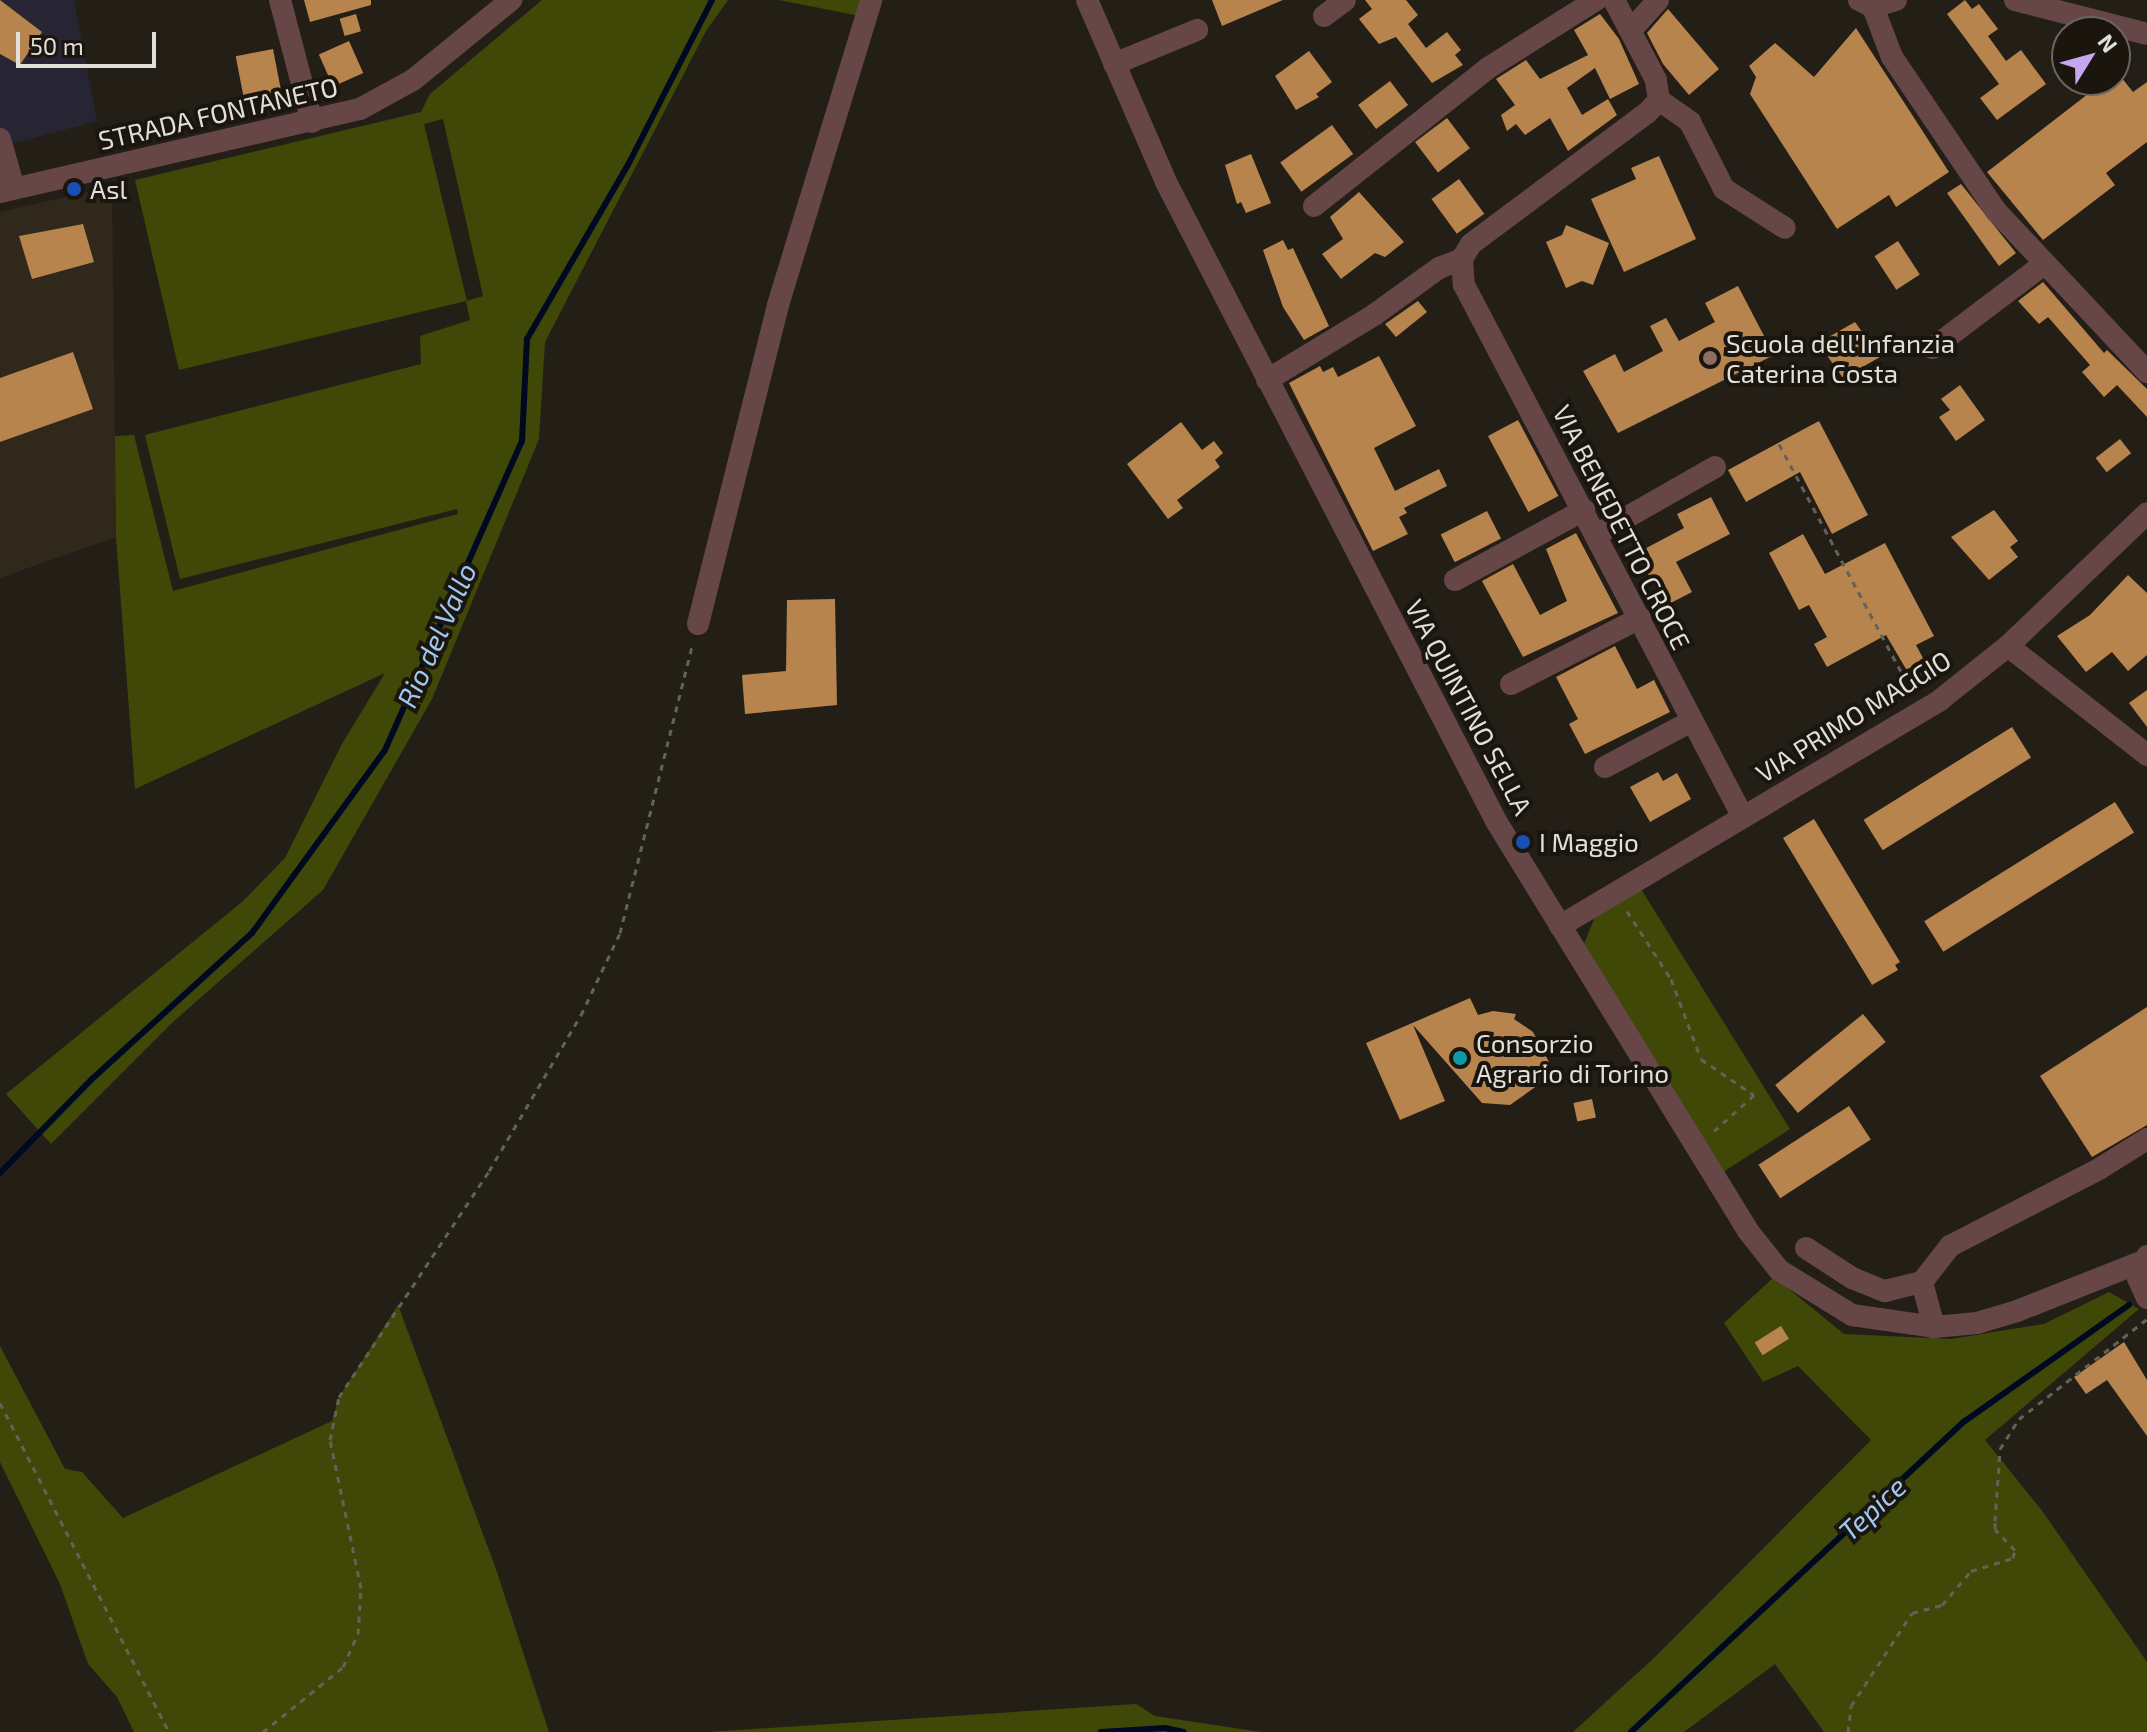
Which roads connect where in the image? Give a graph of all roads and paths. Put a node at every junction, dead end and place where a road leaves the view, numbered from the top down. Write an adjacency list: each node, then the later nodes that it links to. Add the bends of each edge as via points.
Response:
1 (280, 0): 19 (street)
2 (511, 0): 19 (street, STRADA FONTANETO, via 413,80 360,109)
3 (871, 0): 36 (street, via 778,305)
4 (1087, 0): 17 (street, VIA QUINTINO SELLA)
5 (1345, 0): 13 (street)
6 (1596, 0): 22 (street, via 1488,68)
7 (1614, 0): 14 (street)
8 (1658, 0): 14 (street)
9 (1896, 0): 11 (street)
10 (2015, 0): 12 (street)
11 (1866, 4): 25 (street, via 1892,57 1958,160)
12 (2049, 4): 16 (street)
13 (1324, 16)
14 (1632, 29): 18 (street, via 1656,80)
15 (1197, 30): 17 (street)
16 (2147, 34)
17 (1114, 64): 28 (street, VIA QUINTINO SELLA, via 1167,184)
18 (1659, 100): 23 (street, via 1690,122 1724,189); 24 (street, via 1471,244)
19 (312, 122): 21 (street, STRADA FONTANETO)
20 (0, 139): 21 (street)
21 (7, 190)
22 (1314, 206)
23 (1785, 228)
24 (1462, 259): 28 (street, via 1439,268); 31 (street, VIA BENEDETTO CROCE, via 1464,285)
25 (2044, 264): 26 (street); 27 (street)
26 (1933, 348)
27 (2147, 372)
28 (1267, 380): 45 (street, VIA QUINTINO SELLA, via 1496,821)
29 (1779, 444): 39 (path)
30 (1715, 467): 33 (street)
31 (1584, 510): 33 (street, VIA BENEDETTO CROCE); 34 (street)
32 (2147, 513): 37 (street, VIA PRIMO MAGGIO)
33 (1596, 535): 35 (street, VIA BENEDETTO CROCE)
34 (1455, 580)
35 (1640, 618): 38 (street); 40 (street, VIA BENEDETTO CROCE)
36 (698, 624): 57 (path, via 613,947 581,1015 489,1171 339,1397 330,1440 361,1588 358,1634 343,1667)
37 (2008, 646): 39 (street, VIA PRIMO MAGGIO); 41 (street)
38 (1511, 684)
39 (1922, 711): 43 (street, VIA PRIMO MAGGIO)
40 (1690, 722): 42 (street); 43 (street, VIA BENEDETTO CROCE)
41 (2147, 755)
42 (1605, 767)
43 (1743, 817): 45 (street, VIA PRIMO MAGGIO)
44 (1620, 902): 47 (path, via 1671,979 1701,1059 1754,1095)
45 (1560, 926): 47 (street, VIA QUINTINO SELLA)
46 (2147, 1139): 51 (street, via 1950,1246)
47 (1696, 1145): 54 (street, VIA QUINTINO SELLA, via 1748,1231 1779,1270 1852,1315)
48 (1806, 1248): 51 (street, via 1852,1278 1885,1291)
49 (2145, 1258): 50 (street, VIA QUINTINO SELLA); 52 (street)
50 (2107, 1278): 52 (street); 54 (street, VIA QUINTINO SELLA, via 1977,1323)
51 (1922, 1282): 54 (street)
52 (2143, 1293)
53 (2147, 1319): 58 (path, via 2019,1419 2000,1449 1995,1521 1995,1529 2015,1550 2013,1558 1971,1571 1942,1605 1912,1613 1851,1706)
54 (1934, 1327)
55 (0, 1403): 56 (path)
56 (169, 1732)
57 (263, 1732)
58 (1848, 1732)

